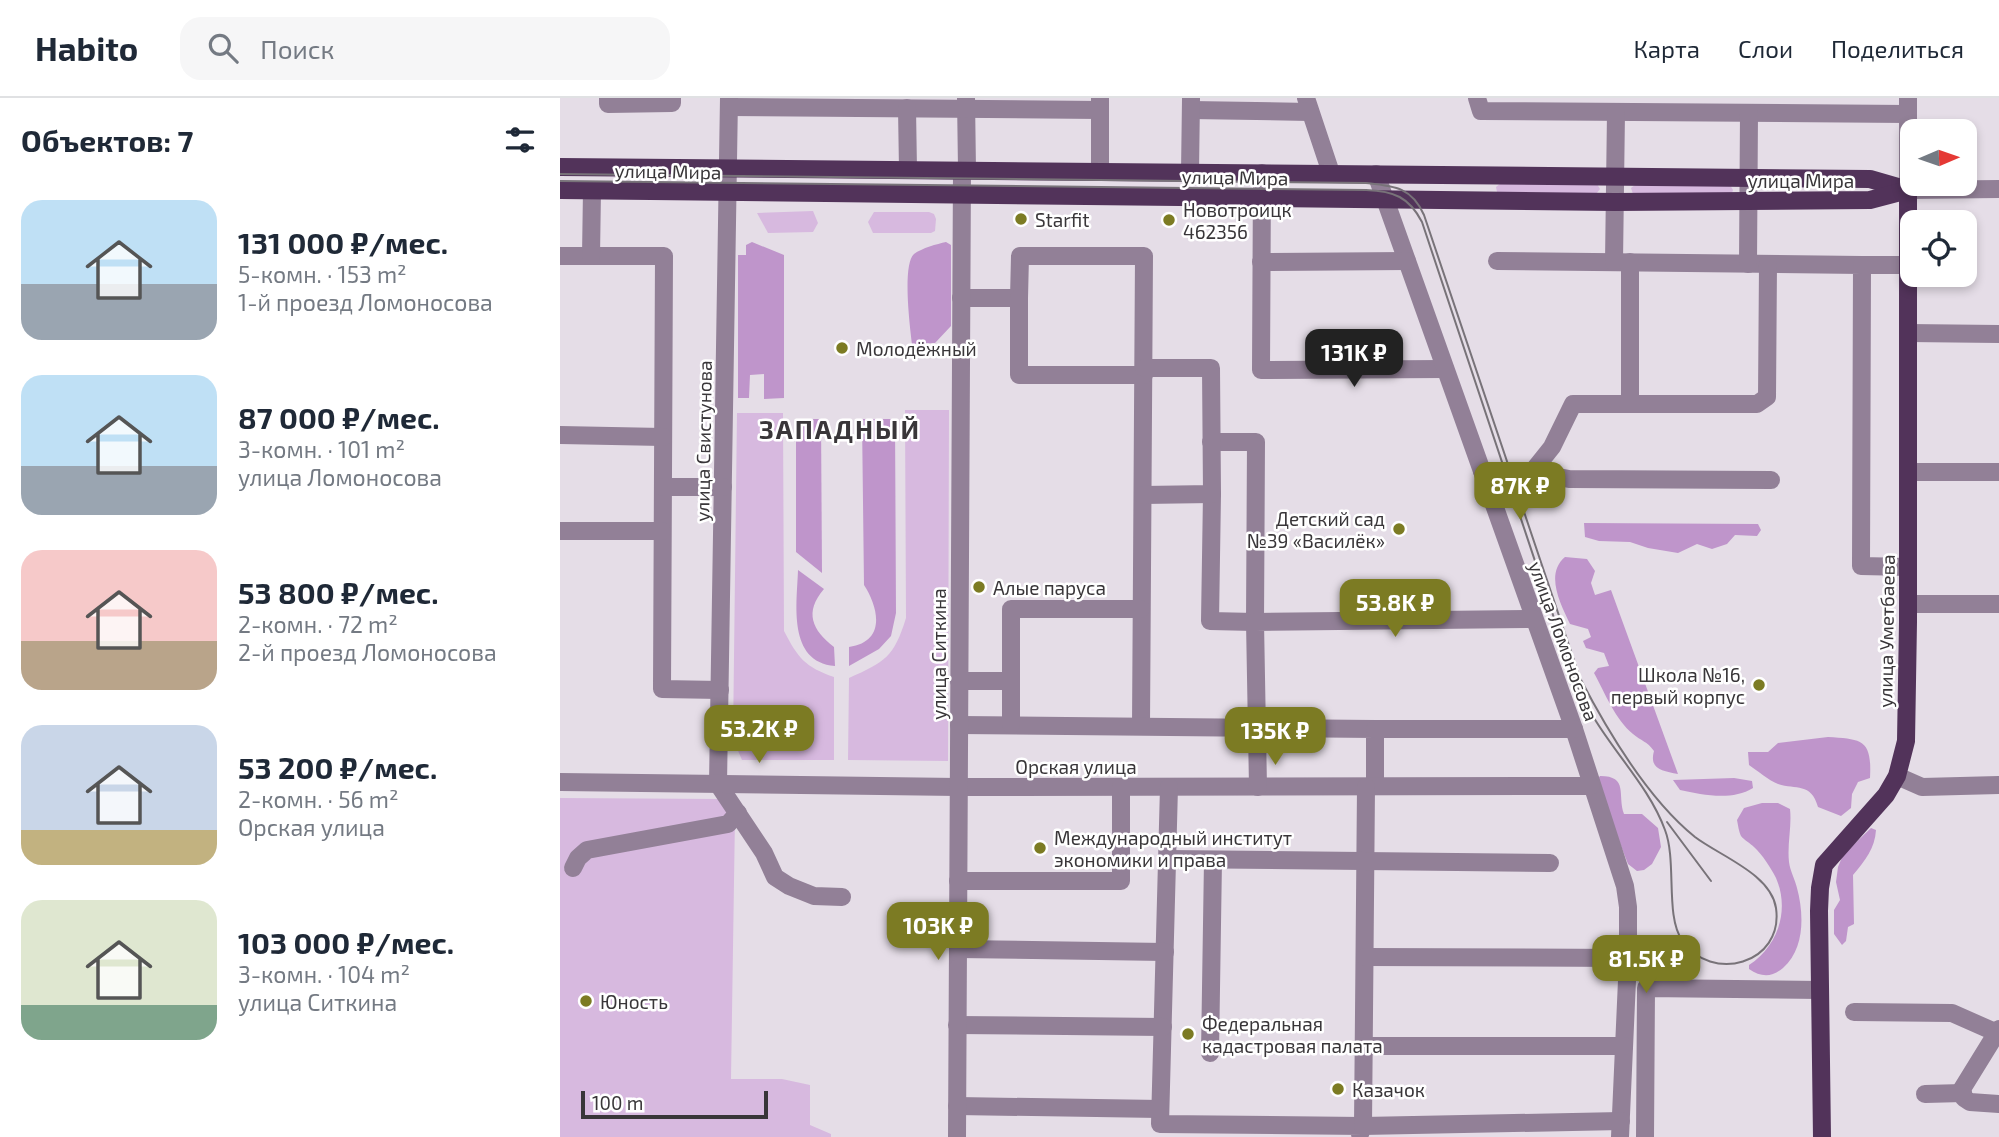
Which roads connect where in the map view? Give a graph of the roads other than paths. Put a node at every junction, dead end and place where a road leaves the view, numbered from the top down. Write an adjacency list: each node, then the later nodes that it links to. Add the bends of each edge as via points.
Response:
1 (608, 98): 2 (street, via 608,104 672,103)
2 (672, 98)
3 (1477, 98): 12 (street, via 1481,111)
4 (729, 102): 15 (street); 19 (street, улица Свистунова)
5 (966, 104): 6 (street); 15 (street); 21 (street, улица Ситкина)
6 (1011, 104): 7 (street)
7 (1069, 104): 8 (street)
8 (1100, 104): 22 (street)
9 (1191, 104): 10 (street); 23 (street)
10 (1218, 104): 11 (street)
11 (1308, 105): 25 (street)
12 (1527, 105): 16 (street)
13 (1669, 105): 16 (street); 17 (street)
14 (1908, 106): 17 (street)
15 (907, 108): 20 (street)
16 (1616, 112): 27 (street)
17 (1749, 113): 28 (street)
18 (560, 167): 19 (main road, улица Мира)
19 (728, 169): 20 (main road, улица Мира); 34 (street, улица Свистунова)
20 (908, 170): 21 (main road, улица Мира)
21 (964, 170): 22 (main road, улица Мира); 36 (street, улица Ситкина)
22 (1100, 172): 23 (main road, улица Мира)
23 (1190, 172): 24 (main road, улица Мира)
24 (1262, 173): 25 (main road, улица Мира); 37 (street)
25 (1331, 173): 26 (main road, улица Мира)
26 (1376, 174): 27 (main road, улица Мира); 38 (street, улица Ломоносова)
27 (1616, 177): 28 (main road, улица Мира); 40 (street)
28 (1749, 179): 29 (main road, улица Мира, via 1870,179); 39 (street)
29 (1900, 188)
30 (1978, 189): 31 (street, улица Мира)
31 (1999, 189)
32 (560, 190): 33 (main road, улица Мира)
33 (592, 191): 34 (main road, улица Мира); 42 (street)
34 (728, 192): 36 (main road, улица Мира); 68 (street, улица Свистунова)
35 (1900, 192): 39 (main road, улица Мира, via 1870,200)
36 (961, 195): 37 (main road, улица Мира); 52 (street, улица Ситкина)
37 (1261, 198): 38 (main road, улица Мира); 45 (street)
38 (1385, 200): 40 (main road, улица Мира); 43 (street, улица Ломоносова)
39 (1749, 201): 40 (main road, улица Мира); 47 (street)
40 (1615, 202): 46 (street)
41 (560, 256): 42 (street)
42 (591, 256): 60 (street, via 664,256)
43 (1407, 261): 45 (street); 56 (street, улица Ломоносова)
44 (1497, 261): 46 (street)
45 (1261, 262): 56 (street, via 1261,370)
46 (1622, 262): 47 (street); 58 (street)
47 (1748, 264): 48 (street)
48 (1768, 264): 49 (street); 58 (street, via 1767,397 1757,404)
49 (1862, 265): 50 (street); 73 (street, via 1861,566)
50 (1900, 265)
51 (1908, 287): 54 (main road, улица Уметбаева)
52 (961, 298): 53 (street); 79 (street, улица Ситкина)
53 (1020, 298): 57 (street, via 1019,375); 57 (street, via 1020,256 1144,256)
54 (1908, 333): 55 (street); 64 (main road, улица Уметбаева)
55 (1999, 334)
56 (1446, 369): 62 (street, улица Ломоносова)
57 (1144, 372): 61 (street, via 1211,368); 70 (street)
58 (1630, 404): 63 (street, via 1573,404 1552,447)
59 (560, 435): 60 (street)
60 (663, 437): 67 (street)
61 (1211, 442): 69 (street); 78 (street, via 1256,442)
62 (1482, 471): 63 (street); 77 (street, улица Ломоносова)
63 (1532, 472): 66 (street, via 1569,478)
64 (1908, 472): 65 (street); 73 (main road, улица Уметбаева)
65 (1999, 472)
66 (1772, 480)
67 (663, 487): 68 (street); 72 (street)
68 (723, 487): 81 (street, улица Свистунова)
69 (1212, 494): 70 (street); 78 (street, via 1210,621)
70 (1143, 495): 76 (street)
71 (560, 531): 72 (street)
72 (663, 531): 81 (street, via 662,689)
73 (1908, 567): 74 (main road, улица Уметбаева)
74 (1908, 604): 75 (street); 88 (main road, улица Уметбаева, via 1906,741)
75 (1999, 604)
76 (1141, 609): 80 (street, via 1011,609); 84 (street)
77 (1534, 619): 78 (street); 87 (street, улица Ломоносова)
78 (1255, 622): 85 (street)
79 (959, 681): 80 (street); 82 (street, улица Ситкина)
80 (1011, 681): 83 (street)
81 (720, 690): 90 (street, улица Свистунова)
82 (959, 724): 83 (street); 94 (street, улица Ситкина)
83 (1011, 725): 84 (street)
84 (1141, 726): 85 (street)
85 (1258, 727): 86 (street); 97 (street)
86 (1374, 729): 87 (street); 92 (street)
87 (1574, 729): 93 (street, улица Ломоносова)
88 (1897, 776): 91 (street, via 1922,787); 110 (main road, улица Уметбаева, via 1886,795 1824,865)
89 (560, 782): 90 (street, Орская улица)
90 (718, 784): 94 (street, Орская улица); 98 (street)
91 (1999, 785)
92 (1371, 786): 93 (street, Орская улица); 97 (street, Орская улица); 101 (street)
93 (1591, 786): 109 (street, улица Ломоносова, via 1625,886)
94 (958, 787): 95 (street, Орская улица); 104 (street, улица Ситкина)
95 (1121, 787): 96 (street, Орская улица); 104 (street, via 1121,881)
96 (1169, 787): 97 (street, Орская улица); 99 (street)
97 (1258, 787)
98 (738, 813): 103 (street, via 728,824 587,850); 105 (street, via 775,877 814,896)
99 (1167, 859): 100 (street); 107 (street)
100 (1213, 860): 101 (street); 117 (street)
101 (1366, 861): 102 (street); 108 (street)
102 (1550, 863)
103 (573, 868)
104 (958, 881): 106 (street, улица Ситкина)
105 (842, 897)
106 (958, 949): 107 (street); 112 (street, улица Ситкина)
107 (1164, 952): 113 (street)
108 (1365, 957): 109 (street); 116 (street)
109 (1628, 958): 115 (street, улица Ломоносова)
110 (1820, 990): 126 (street, via 1646,988); 127 (main road, улица Уметбаева)
111 (1854, 1012): 114 (street, via 1952,1013)
112 (957, 1025): 113 (street); 121 (street, улица Ситкина)
113 (1163, 1027): 122 (street)
114 (1997, 1030): 118 (street)
115 (1624, 1045): 116 (street); 123 (street, улица Ломоносова)
116 (1364, 1046): 124 (street)
117 (1210, 1054)
118 (1963, 1093): 119 (street); 120 (street, via 1970,1102)
119 (1925, 1094)
120 (1999, 1104)
121 (957, 1106): 122 (street); 125 (street, улица Ситкина)
122 (1160, 1109): 124 (street, via 1160,1124)
123 (1620, 1129): 124 (street)
124 (1361, 1131)
125 (957, 1137)
126 (1645, 1137)
127 (1822, 1137)

